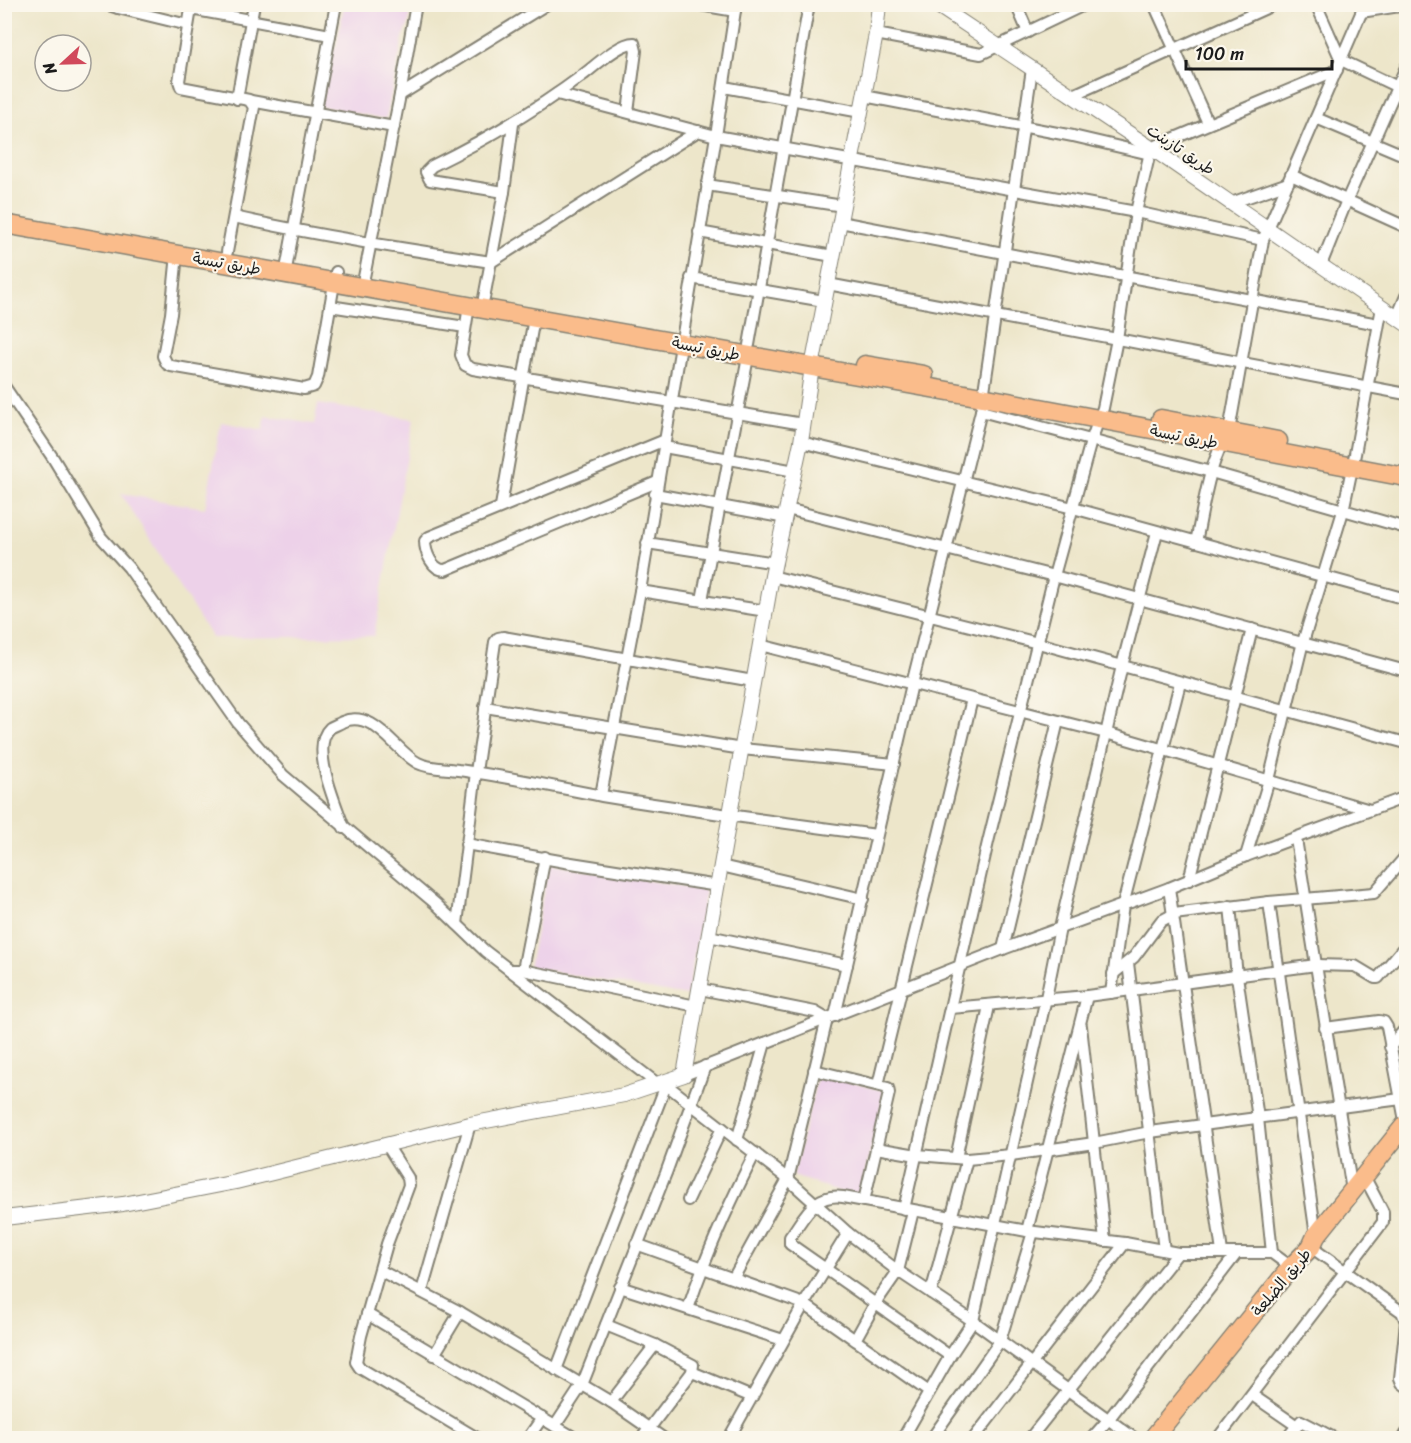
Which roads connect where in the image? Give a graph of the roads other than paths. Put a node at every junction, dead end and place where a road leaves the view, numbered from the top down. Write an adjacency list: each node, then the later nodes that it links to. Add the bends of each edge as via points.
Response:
1 (106, 4): 16 (street)
2 (254, 4): 20 (street)
3 (336, 4): 24 (street)
4 (416, 4): 33 (street)
5 (547, 4): 33 (street)
6 (695, 4): 18 (street)
7 (809, 4): 36 (street)
8 (879, 4): 23 (street)
9 (935, 4): 25 (street, طريق تازبنت)
10 (1016, 4): 22 (street)
11 (1086, 4): 22 (street)
12 (1154, 4): 26 (street)
13 (1275, 4): 26 (street)
14 (1316, 4): 27 (street)
15 (1407, 5): 19 (street)
16 (120, 6): 21 (street)
17 (189, 7): 20 (street); 21 (street)
18 (736, 8): 30 (street)
19 (1363, 8): 27 (street)
20 (251, 21): 24 (street); 37 (street)
21 (188, 26): 37 (street, via 181,87)
22 (1028, 32): 25 (street)
23 (876, 34): 25 (street, via 981,54); 34 (street)
24 (330, 35): 39 (street)
25 (997, 46): 29 (street, طريق تازبنت)
26 (1174, 49): 35 (street); 43 (street)
27 (1339, 65): 31 (street); 42 (street); 43 (street)
28 (1407, 67): 31 (street)
29 (1032, 69): 35 (street, طريق تازبنت); 46 (street)
30 (724, 87): 36 (street); 48 (street)
31 (1402, 89): 49 (street)
32 (557, 94): 40 (street); 40 (street, via 613,52 634,43); 44 (street)
33 (400, 95): 45 (street)
34 (864, 96): 41 (street); 46 (street)
35 (1071, 96): 51 (street, طريق تازبنت)
36 (794, 98): 41 (street); 50 (street)
37 (237, 99): 38 (street)
38 (251, 101): 39 (street); 64 (street, via 254,112)
39 (316, 112): 45 (street); 69 (street)
40 (628, 112): 47 (street)
41 (861, 112): 53 (street)
42 (1316, 118): 49 (street); 54 (street)
43 (1208, 123): 51 (street)
44 (513, 124): 57 (street); 57 (street, via 426,172 430,180)
45 (394, 127): 73 (street)
46 (1023, 127): 51 (street); 56 (street)
47 (698, 131): 48 (street); 78 (street)
48 (716, 136): 50 (street); 55 (street)
49 (1374, 142): 52 (street); 59 (street)
50 (785, 148): 53 (street); 58 (street)
51 (1150, 151): 60 (street, طريق تازبنت); 63 (street)
52 (1406, 154)
53 (852, 160): 56 (street); 61 (street)
54 (1290, 179): 59 (street); 60 (street); 71 (street)
55 (707, 185): 58 (street); 70 (street)
56 (1013, 191): 63 (street); 75 (street)
57 (504, 192): 78 (street)
58 (776, 195): 61 (street); 72 (street)
59 (1347, 200): 68 (street); 80 (street)
60 (1231, 203): 71 (street, طريق تازبنت)
61 (843, 206): 65 (street)
62 (4, 212): 67 (main road, طريق تبسة)
63 (1136, 212): 71 (street); 81 (street)
64 (234, 217): 69 (street); 74 (street)
65 (840, 222): 75 (street); 77 (street)
66 (4, 224): 67 (main road, طريق تبسة)
67 (45, 225): 74 (main road, طريق تبسة); 76 (main road, طريق تبسة)
68 (1407, 227)
69 (292, 230): 73 (street); 79 (street)
70 (699, 231): 72 (street); 84 (street)
71 (1266, 234): 80 (street, طريق تازبنت); 88 (street)
72 (767, 243): 77 (street); 86 (street)
73 (371, 244): 78 (street); 82 (street)
74 (227, 252): 79 (main road, طريق تبسة)
75 (1004, 252): 81 (street); 93 (street)
76 (177, 254): 83 (main road, طريق تبسة); 91 (street, via 163,356 171,366 311,388 318,377)
77 (833, 256): 85 (street)
78 (491, 262): 90 (street)
79 (287, 264): 83 (main road, طريق تبسة)
80 (1321, 265): 92 (street, طريق تازبنت)
81 (1126, 275): 88 (street); 99 (street)
82 (364, 277): 83 (main road, طريق تبسة); 90 (main road, طريق تبسة)
83 (335, 278): 90 (main road, طريق تبسة); 91 (street)
84 (691, 278): 86 (street); 98 (street)
85 (828, 284): 89 (street); 93 (street)
86 (759, 289): 89 (street); 100 (street)
87 (1407, 296): 95 (street)
88 (1253, 300): 96 (street); 102 (street)
89 (824, 301): 101 (street)
90 (477, 302): 94 (main road, طريق تبسة); 97 (street); 98 (main road, طريق تبسة)
91 (330, 306): 97 (street)
92 (1382, 307): 95 (street, طريق تازبنت); 96 (street)
93 (994, 316): 99 (street); 107 (street)
94 (534, 318): 98 (main road, طريق تبسة); 103 (street)
95 (1402, 320)
96 (1378, 324): 105 (street)
97 (465, 327): 103 (street, via 461,355 465,365)
98 (681, 337): 100 (main road, طريق تبسة); 108 (street)
99 (1117, 339): 102 (street); 110 (street)
100 (748, 351): 101 (main road, طريق تبسة); 109 (street)
101 (813, 362): 107 (main road, طريق تبسة); 111 (street)
102 (1241, 362): 105 (street); 112 (street)
103 (523, 378): 108 (street); 125 (street)
104 (4, 386): 174 (street, via 101,537 129,568 238,723 283,776)
105 (1367, 387): 106 (street); 117 (street)
106 (1407, 394)
107 (982, 398): 110 (main road, طريق تبسة); 113 (street); 122 (street)
108 (672, 403): 109 (street); 115 (street)
109 (737, 413): 111 (street); 116 (street)
110 (1101, 414): 112 (main road, طريق تبسة); 113 (street)
111 (803, 424): 114 (street)
112 (1225, 437): 117 (main road, طريق تبسة); 120 (street)
113 (1091, 441): 120 (street); 127 (street)
114 (801, 442): 119 (street); 122 (street)
115 (664, 443): 116 (street); 123 (street); 125 (street)
116 (729, 458): 119 (street); 126 (street)
117 (1354, 460): 118 (main road, طريق تبسة); 121 (main road, طريق تبسة); 128 (street)
118 (1407, 465)
119 (795, 471): 129 (street)
120 (1211, 472): 128 (street); 132 (street)
121 (1407, 477)
122 (962, 480): 127 (street); 134 (street)
123 (657, 482): 124 (street); 125 (street, via 445,570 434,567 425,548 429,537)
124 (655, 494): 126 (street); 133 (street)
125 (501, 506)
126 (721, 506): 129 (street); 135 (street)
127 (1073, 508): 131 (street); 137 (street)
128 (1343, 511): 130 (street); 138 (street)
129 (787, 514): 134 (street); 136 (street)
130 (1407, 528)
131 (1157, 532): 132 (street); 141 (street)
132 (1196, 542): 138 (street)
133 (647, 543): 135 (street); 139 (street)
134 (945, 548): 137 (street); 144 (street)
135 (711, 553): 136 (street); 142 (street)
136 (774, 570): 143 (street); 144 (street)
137 (1054, 576): 141 (street); 147 (street)
138 (1323, 576): 140 (street); 146 (street)
139 (640, 591): 142 (street); 149 (street)
140 (1407, 598)
141 (1140, 599): 145 (street); 150 (street)
142 (702, 600): 143 (street)
143 (766, 611): 148 (street)
144 (929, 615): 147 (street); 154 (street)
145 (1252, 629): 146 (street); 155 (street)
146 (1303, 642): 151 (street); 158 (street)
147 (1038, 643): 150 (street); 159 (street)
148 (760, 645): 152 (street); 154 (street)
149 (628, 658): 152 (street); 157 (street, via 503,636 495,642); 161 (street)
150 (1122, 666): 153 (street); 162 (street)
151 (1407, 671)
152 (753, 681): 164 (street)
153 (1180, 683): 155 (street); 165 (street)
154 (912, 684): 156 (street); 166 (street)
155 (1234, 697): 158 (street); 167 (street)
156 (972, 699): 159 (street); 208 (street)
157 (485, 707): 161 (street); 168 (street)
158 (1286, 710): 163 (street); 169 (street)
159 (1022, 712): 160 (street); 199 (street)
160 (1059, 721): 162 (street); 195 (street)
161 (614, 729): 164 (street); 170 (street)
162 (1106, 733): 165 (street); 192 (street)
163 (1407, 743)
164 (742, 749): 166 (street); 173 (street)
165 (1162, 749): 167 (street); 188 (street)
166 (894, 764): 175 (street)
167 (1216, 765): 169 (street); 182 (street)
168 (476, 772): 170 (street); 174 (street, via 419,763 365,721 346,721 325,736 322,758); 177 (street)
169 (1269, 780): 172 (street); 178 (street)
170 (601, 795): 173 (street)
171 (1407, 797): 172 (street)
172 (1370, 810): 176 (street)
173 (730, 816): 175 (street); 181 (street)
174 (344, 828): 191 (street)
175 (876, 835): 186 (street)
176 (1296, 839): 178 (street); 185 (street)
177 (466, 843): 180 (street); 191 (street)
178 (1246, 856): 182 (street)
179 (1407, 856): 185 (street, via 1374,893)
180 (545, 857): 183 (street); 201 (street)
181 (721, 866): 183 (street); 186 (street)
182 (1189, 880): 184 (street)
183 (718, 886): 193 (street)
184 (1169, 888): 188 (street); 190 (street)
185 (1306, 898): 187 (street); 198 (street)
186 (863, 899): 197 (street)
187 (1269, 902): 189 (street); 202 (street)
188 (1123, 906): 192 (street); 203 (street)
189 (1230, 906): 190 (street); 204 (street)
190 (1174, 914): 196 (street, via 1161,921); 205 (street)
191 (457, 924): 200 (street)
192 (1060, 928): 195 (street); 211 (street)
193 (709, 936): 197 (street); 206 (street)
194 (1407, 945): 198 (street, via 1378,978 1355,966)
195 (1003, 949): 199 (street)
196 (1128, 963): 203 (street); 207 (street)
197 (847, 965): 215 (street)
198 (1316, 965): 202 (street); 217 (street)
199 (959, 967): 208 (street); 214 (street)
200 (510, 970): 201 (street); 224 (street)
201 (523, 970): 212 (street)
202 (1279, 970): 204 (street); 229 (street)
203 (1113, 974): 209 (street)
204 (1237, 976): 205 (street); 230 (street)
205 (1183, 982): 207 (street); 232 (street)
206 (700, 989): 212 (street); 215 (street)
207 (1133, 990): 209 (street); 235 (street)
208 (901, 991): 215 (street); 225 (street)
209 (1111, 993): 210 (street)
210 (1087, 996): 211 (street); 216 (street)
211 (1046, 998): 213 (street); 243 (street)
212 (696, 1006): 223 (street)
213 (989, 1006): 214 (street); 244 (street)
214 (951, 1008): 242 (street)
215 (831, 1018): 219 (street); 222 (street)
216 (1080, 1020): 237 (street); 240 (street)
217 (1325, 1028): 220 (street, via 1384,1022); 228 (street)
218 (1407, 1028): 220 (street)
219 (765, 1043): 221 (street); 236 (street)
220 (1390, 1047): 226 (street)
221 (705, 1066): 223 (street); 227 (street)
222 (814, 1070): 225 (street); 246 (street)
223 (684, 1075): 224 (street)
224 (663, 1084): 227 (street); 231 (street); 290 (street)
225 (878, 1085): 239 (street, via 888,1088 889,1093)
226 (1401, 1099): 228 (street); 233 (street)
227 (692, 1103): 234 (street); 260 (street)
228 (1338, 1107): 229 (street); 247 (street)
229 (1298, 1114): 230 (street); 258 (street)
230 (1258, 1118): 232 (street); 265 (street)
231 (470, 1124): 238 (street); 274 (street)
232 (1204, 1125): 235 (street); 262 (street)
233 (1406, 1125): 245 (main road, طريق الضلعة)
234 (722, 1128): 236 (street); 248 (street)
235 (1150, 1132): 237 (street); 261 (street)
236 (737, 1140): 241 (street)
237 (1094, 1143): 240 (street); 257 (street)
238 (387, 1145): 252 (street, via 236,1182 123,1204); 269 (street, via 409,1185)
239 (876, 1148): 242 (street); 249 (street)
240 (1046, 1150): 243 (street); 255 (street)
241 (755, 1153): 246 (street); 266 (street)
242 (917, 1155): 244 (street); 251 (street)
243 (1011, 1155): 244 (street); 254 (street)
244 (962, 1158): 253 (street)
245 (1364, 1176): 247 (main road, طريق الضلعة); 271 (street, via 1383,1212 1383,1222)
246 (788, 1179): 250 (street); 272 (street)
247 (1352, 1192): 258 (main road, طريق الضلعة)
248 (688, 1200)
249 (864, 1201): 250 (street, via 835,1196); 251 (street)
250 (815, 1202): 256 (street); 268 (street, via 790,1241)
251 (909, 1210): 253 (street); 270 (street)
252 (4, 1218)
253 (952, 1218): 254 (street); 275 (street)
254 (995, 1226): 255 (street); 281 (street)
255 (1030, 1231): 257 (street); 285 (street)
256 (848, 1233): 268 (street); 270 (street)
257 (1105, 1240): 259 (street)
258 (1313, 1242): 267 (main road, طريق الضلعة); 271 (street)
259 (1125, 1243): 261 (street); 289 (street)
260 (636, 1244): 266 (street); 273 (street)
261 (1164, 1250): 263 (street)
262 (1222, 1252): 263 (street); 264 (street)
263 (1178, 1253): 294 (street)
264 (1237, 1253): 265 (street); 300 (street)
265 (1272, 1253): 267 (street)
266 (702, 1266): 272 (street); 278 (street)
267 (1291, 1268): 317 (main road, طريق الضلعة)
268 (825, 1270): 276 (street); 277 (street)
269 (381, 1271): 274 (street); 280 (street)
270 (898, 1271): 275 (street); 277 (street)
271 (1343, 1271): 293 (street, via 1405,1316 1400,1378); 296 (street)
272 (734, 1277): 276 (street)
273 (620, 1287): 278 (street); 282 (street)
274 (422, 1291): 279 (street)
275 (931, 1293): 281 (street)
276 (804, 1304): 283 (street); 284 (street)
277 (875, 1304): 284 (street); 288 (street)
278 (688, 1309): 283 (street)
279 (459, 1312): 287 (street); 290 (street)
280 (367, 1314): 287 (street); 306 (street, via 357,1364)
281 (973, 1321): 285 (street); 288 (street)
282 (606, 1325): 286 (street); 292 (street)
283 (783, 1340): 297 (street)
284 (855, 1340): 295 (street)
285 (1000, 1341): 289 (street); 312 (street)
286 (655, 1345): 291 (street, via 691,1363); 298 (street)
287 (434, 1355): 299 (street)
288 (950, 1356): 295 (street)
289 (1031, 1363): 294 (street); 313 (street)
290 (556, 1370): 292 (street)
291 (692, 1372): 297 (street); 303 (street)
292 (582, 1385): 298 (street); 301 (street)
293 (1407, 1386)
294 (1069, 1391): 300 (street); 314 (street)
295 (929, 1392): 311 (street)
296 (1252, 1395): 302 (street); 318 (street)
297 (752, 1397): 305 (street)
298 (611, 1402): 303 (street)
299 (542, 1418): 301 (street); 307 (street)
300 (1108, 1420): 315 (street); 316 (street)
301 (555, 1426): 308 (street)
302 (1297, 1426): 319 (street); 320 (street, via 1302,1421)
303 (650, 1428): 309 (street); 310 (street)
304 (1407, 1434): 321 (street)
305 (733, 1437)
306 (477, 1438)
307 (528, 1438)
308 (575, 1438)
309 (642, 1438)
310 (663, 1438)
311 (903, 1438)
312 (932, 1438)
313 (974, 1438)
314 (1030, 1438)
315 (1092, 1438)
316 (1134, 1438)
317 (1154, 1438)
318 (1218, 1438)
319 (1287, 1438)
320 (1334, 1438)
321 (1404, 1438)

